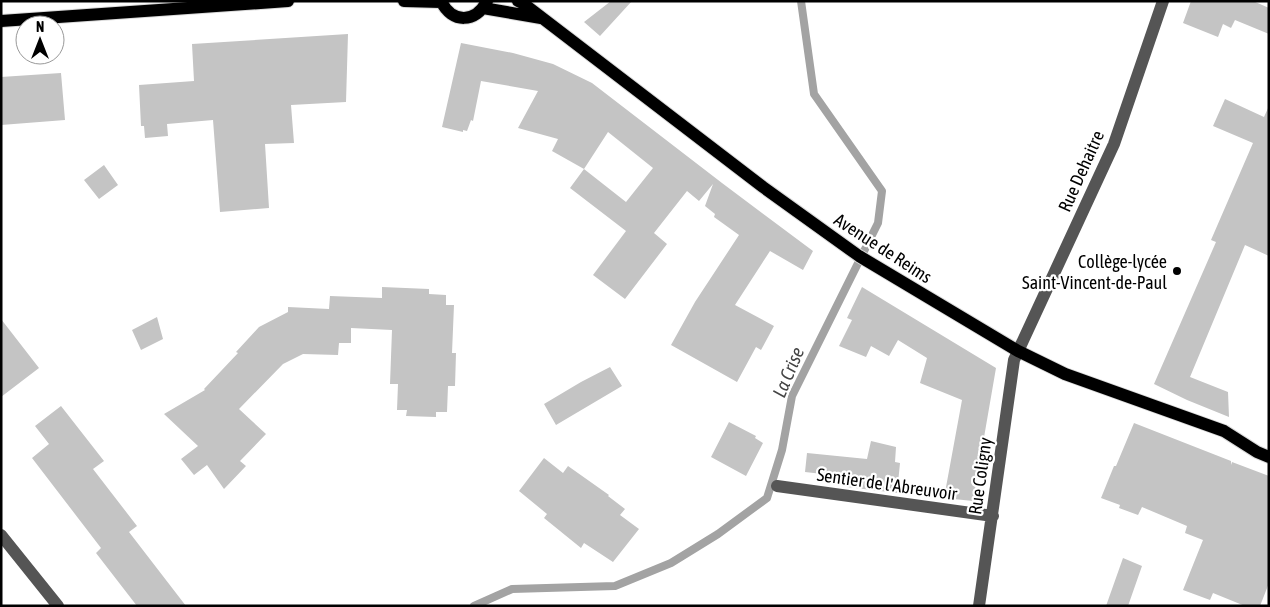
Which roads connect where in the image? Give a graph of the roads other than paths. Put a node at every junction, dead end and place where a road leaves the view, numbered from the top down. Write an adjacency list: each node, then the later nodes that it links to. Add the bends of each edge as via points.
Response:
1 (288, 1): 7 (main road)
2 (404, 1): 5 (main road)
3 (518, 1): 8 (main road, Avenue de Reims)
4 (1163, 1): 10 (street, Rue Dehaitre, via 1114,144)
5 (441, 2): 6 (main road, via 450,14 464,18 471,17)
6 (485, 5): 8 (main road)
7 (155, 6): 9 (main road)
8 (541, 18): 10 (main road, Avenue de Reims, via 859,256)
9 (1, 21)
10 (1018, 351): 11 (main road, Avenue de Reims, via 1064,374 1224,431); 13 (street, Rue Coligny, via 1014,360)
11 (1269, 457)
12 (777, 486): 13 (street, Sentier de l'Abreuvoir)
13 (992, 516): 16 (street, Rue Coligny)
14 (1, 535): 15 (street)
15 (58, 606)
16 (978, 606)

